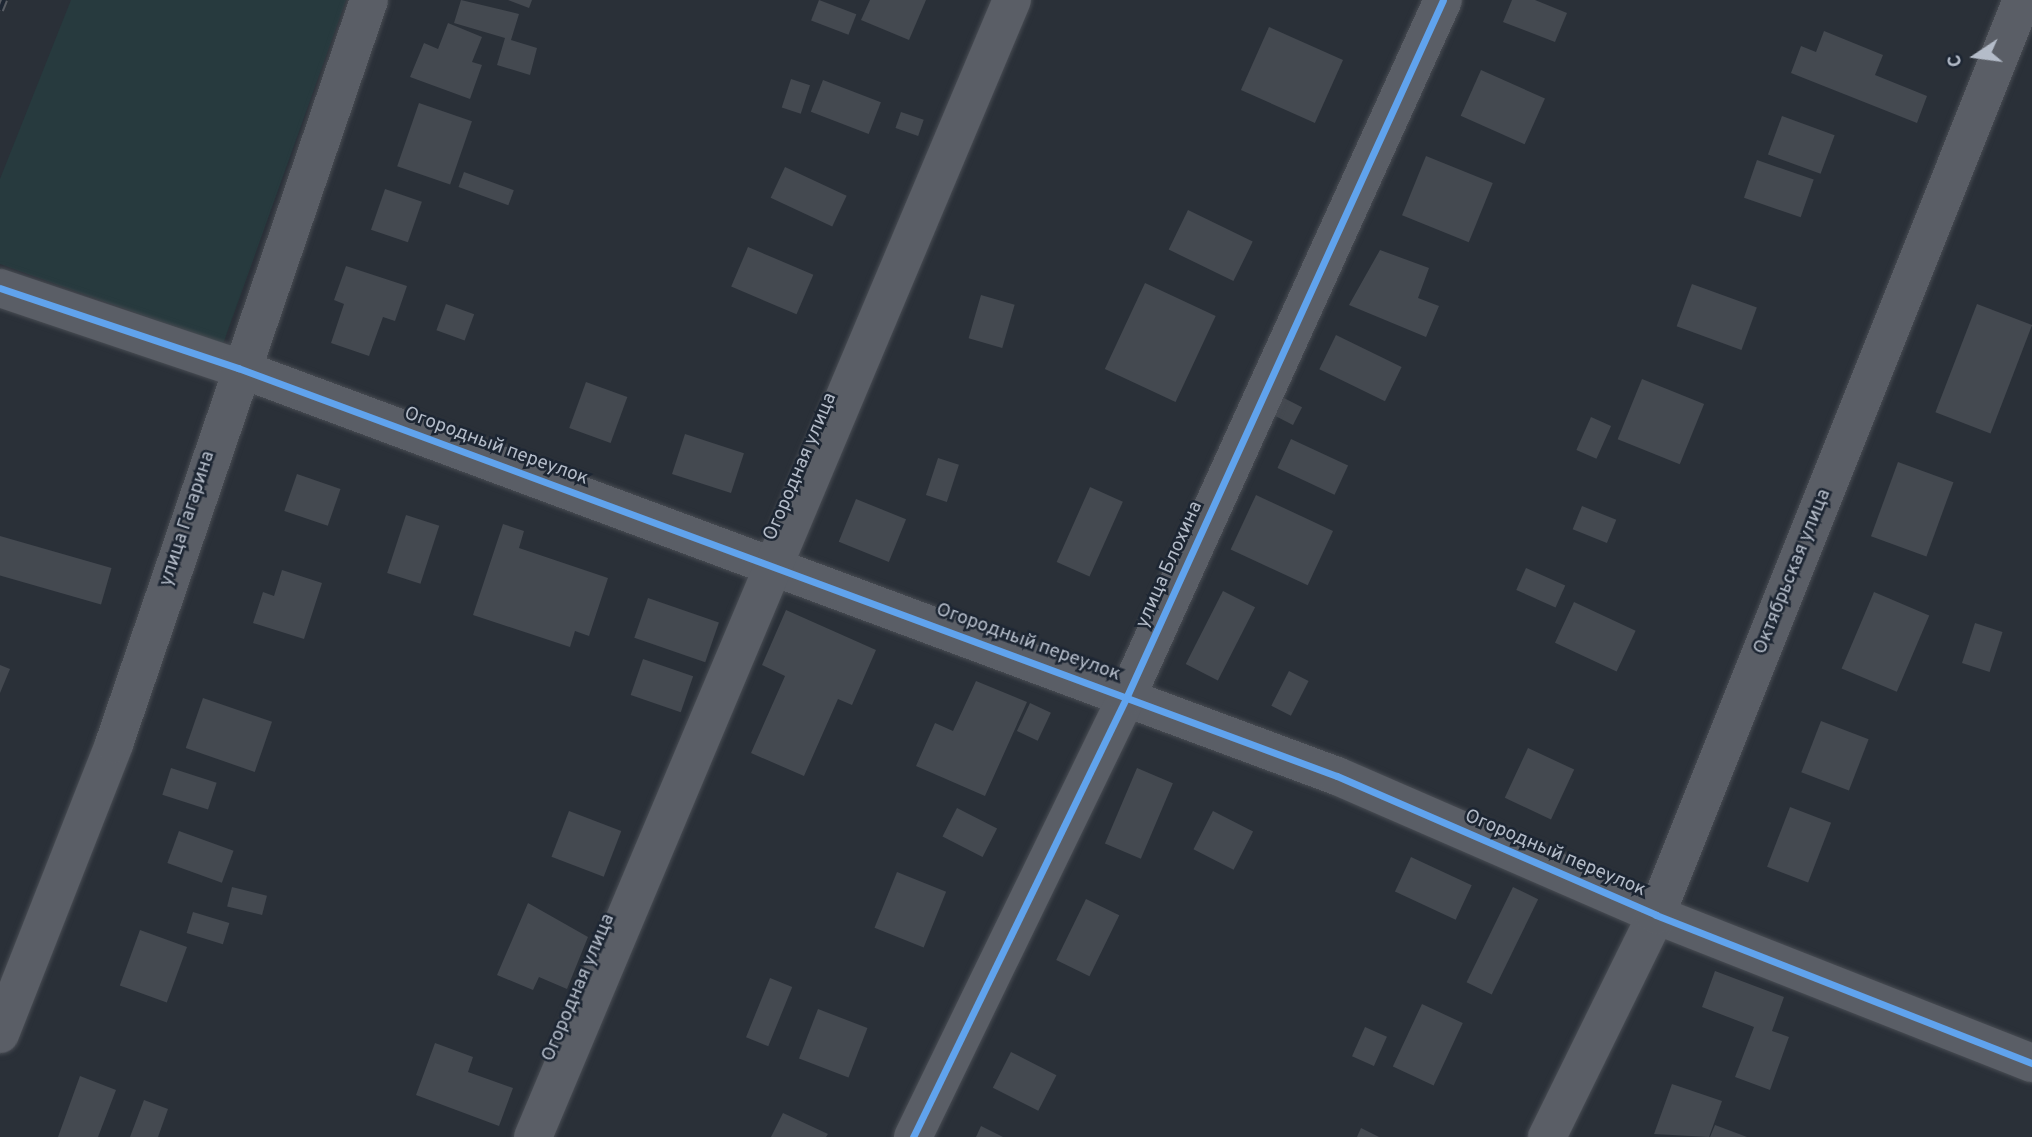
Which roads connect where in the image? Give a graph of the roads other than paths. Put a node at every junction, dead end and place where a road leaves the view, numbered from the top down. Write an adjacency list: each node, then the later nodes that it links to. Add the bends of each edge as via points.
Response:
1 (369, 0): 6 (street, улица Гагарина)
2 (1012, 0): 7 (street, Огородная улица)
3 (1443, 0): 8 (street, улица Блохина)
4 (2022, 0): 9 (street, Октябрьская улица)
5 (0, 288): 6 (street, Огородный переулок)
6 (238, 368): 7 (street, Огородный переулок); 10 (street, улица Гагарина, via 114,744)
7 (776, 567): 8 (street, Огородный переулок); 12 (street, Огородная улица)
8 (1127, 696): 9 (street, Огородный переулок, via 1337,776); 13 (street, улица Блохина)
9 (1656, 915): 11 (street, Огородный переулок); 14 (street, Октябрьская улица)
10 (0, 1034)
11 (2032, 1063)
12 (533, 1137)
13 (913, 1137)
14 (1547, 1137)

